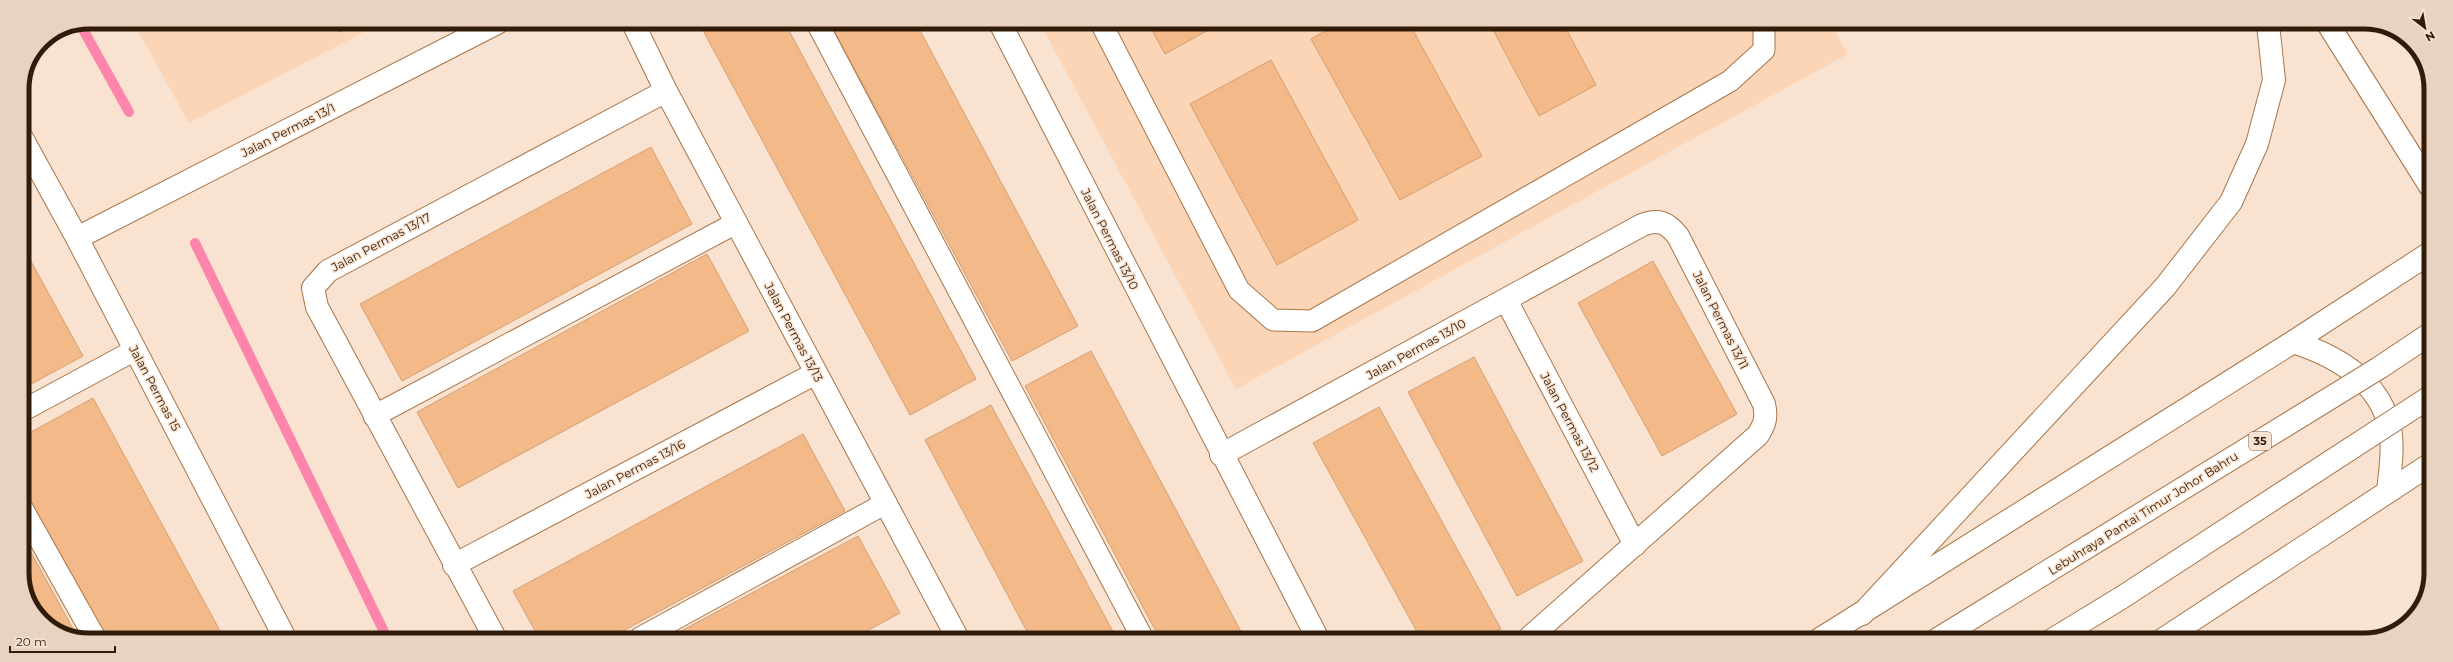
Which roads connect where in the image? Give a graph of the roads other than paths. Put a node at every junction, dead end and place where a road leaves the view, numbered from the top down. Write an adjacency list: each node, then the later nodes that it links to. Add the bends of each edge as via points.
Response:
1 (485, 29): 13 (main road, Jalan Permas 13/1)
2 (636, 29): 9 (main road, Jalan Permas 13/13)
3 (820, 29): 36 (lane)
4 (1003, 29): 23 (main road, Jalan Permas 13/10)
5 (1104, 29): 6 (lane, via 1239,290 1272,320 1312,321 1730,81 1764,50)
6 (1764, 29)
7 (2269, 29): 30 (main road, via 2274,80 2257,144 2231,202 2165,287)
8 (2331, 29): 11 (main road)
9 (666, 91): 12 (main road, Jalan Permas 13/13); 22 (main road, Jalan Permas 13/17, via 328,271 314,288 317,307)
10 (29, 151): 13 (main road, Jalan Permas 15)
11 (2424, 176)
12 (736, 223): 19 (main road, Jalan Permas 13/13); 22 (lane)
13 (77, 238): 18 (main road, Jalan Permas 15)
14 (2424, 257): 17 (main road)
15 (1506, 300): 23 (main road, Jalan Permas 13/10); 28 (main road, Jalan Permas 13/12); 28 (main road, Jalan Permas 13/11, via 1642,225 1662,222 1671,227 1678,236 1764,404 1766,415 1764,426 1758,435)
16 (2424, 338): 40 (main road, Lebuhraya Pantai Timur Johor Bahru / 35, bridge)
17 (2293, 342): 25 (main road, via 2319,350 2340,363 2363,379 2379,399 2389,422 2391,449); 30 (main road)
18 (135, 350): 21 (lane); 32 (main road, Jalan Permas 15)
19 (816, 373): 26 (main road, Jalan Permas 13/13); 29 (main road, Jalan Permas 13/16)
20 (2424, 400): 41 (main road, bridge)
21 (29, 408)
22 (374, 416): 29 (main road, Jalan Permas 13/17)
23 (1221, 455): 37 (main road, Jalan Permas 13/10)
24 (2424, 468): 25 (main road)
25 (2388, 492): 42 (main road)
26 (886, 503): 34 (lane); 35 (main road, Jalan Permas 13/13)
27 (29, 520): 31 (lane)
28 (1635, 545): 38 (main road)
29 (454, 565): 33 (main road, Jalan Permas 13/17)
30 (1862, 614): 39 (main road)
31 (92, 633)
32 (282, 633)
33 (492, 633)
34 (649, 633)
35 (955, 633)
36 (1140, 633)
37 (1315, 633)
38 (1535, 633)
39 (1831, 633)
40 (1947, 633)
41 (2064, 633)
42 (2173, 633)

